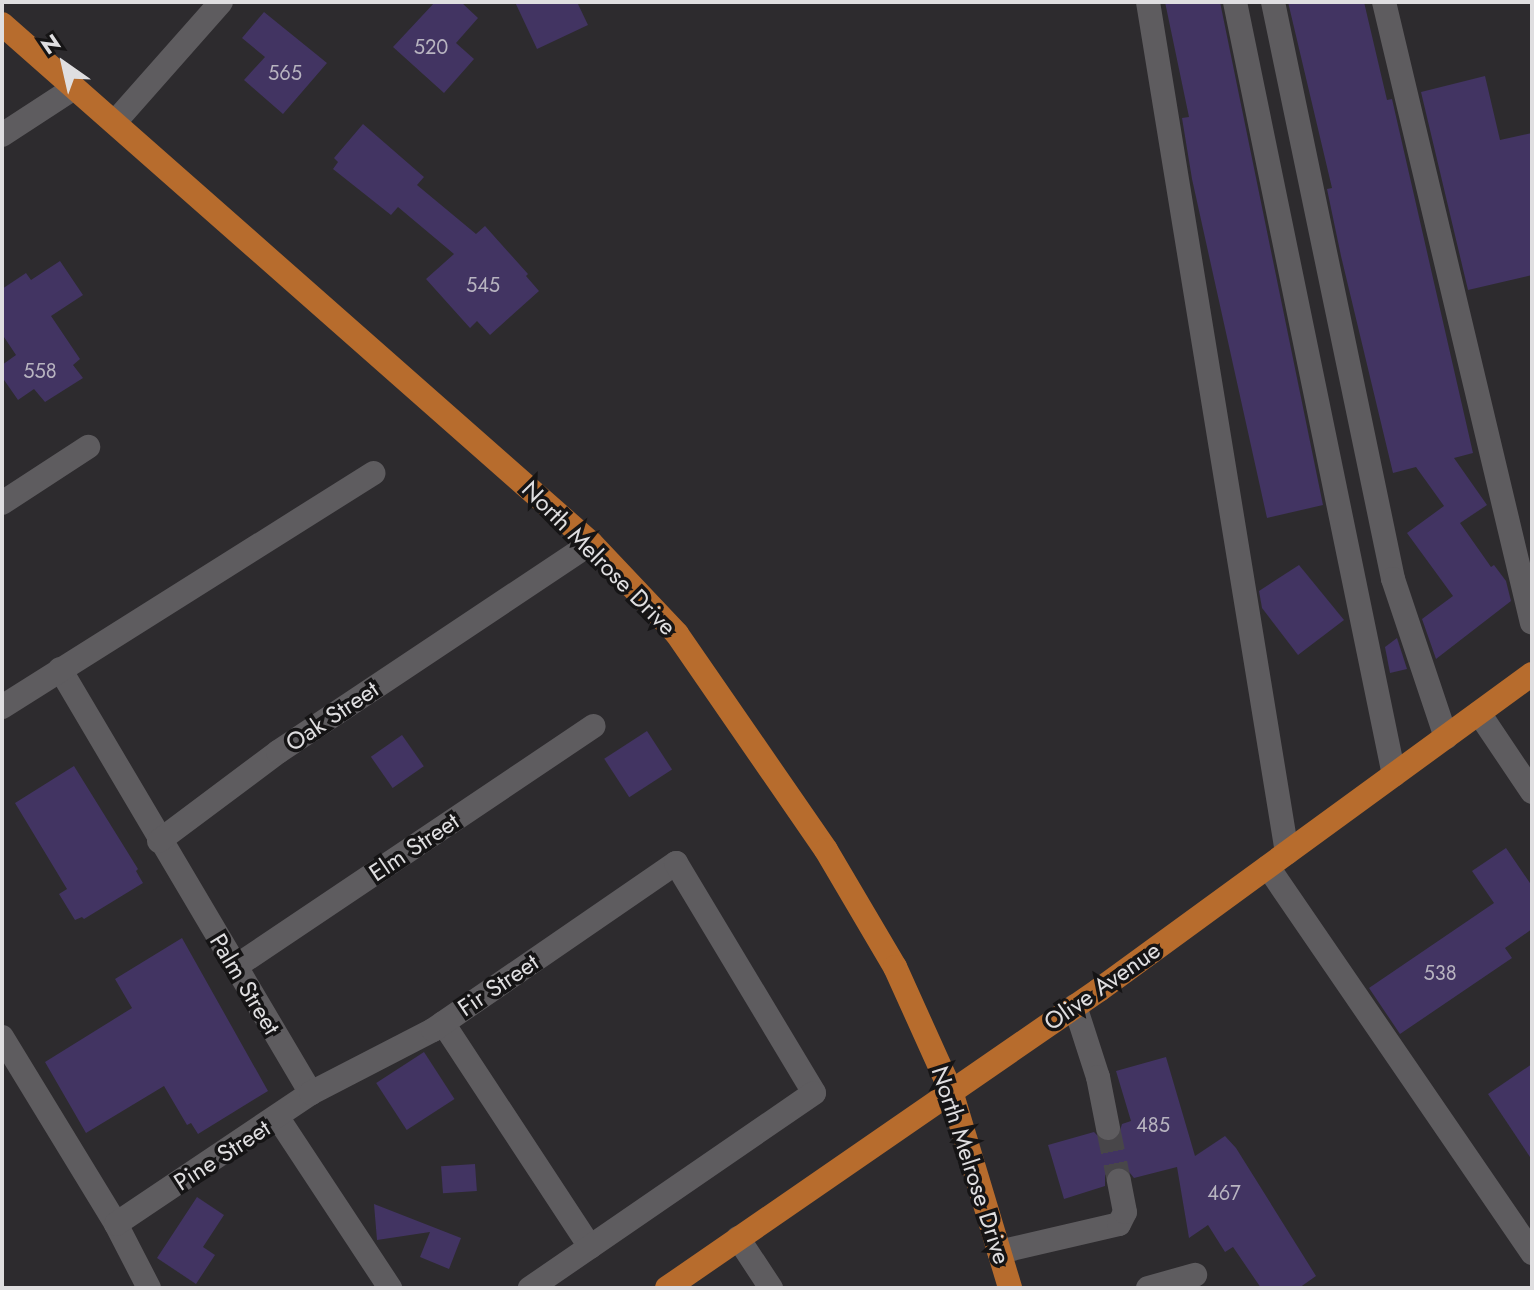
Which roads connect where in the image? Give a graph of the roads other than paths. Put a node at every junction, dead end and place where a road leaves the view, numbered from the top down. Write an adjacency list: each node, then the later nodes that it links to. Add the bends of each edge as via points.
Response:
1 (221, 2): 8 (street)
2 (1148, 2): 24 (street)
3 (1235, 2): 21 (street)
4 (1273, 2): 20 (street, via 1393,579)
5 (1384, 2): 14 (street)
6 (2, 24): 7 (main road, North Melrose Drive)
7 (74, 88): 8 (main road, North Melrose Drive); 9 (street)
8 (115, 122): 13 (main road, North Melrose Drive)
9 (2, 135)
10 (88, 447): 12 (street)
11 (374, 473): 15 (street)
12 (2, 503)
13 (591, 543): 23 (street, Oak Street, via 278,752); 29 (main road, North Melrose Drive, via 677,634 826,850 895,967)
14 (1532, 623)
15 (60, 669): 17 (street); 23 (street, Palm Street)
16 (1532, 674): 18 (main road, Olive Avenue)
17 (2, 707)
18 (1479, 713): 20 (main road, Olive Avenue); 22 (street)
19 (593, 726): 25 (street, Elm Street)
20 (1446, 737): 21 (main road, Olive Avenue)
21 (1394, 775): 24 (main road, Olive Avenue)
22 (1532, 792)
23 (159, 841): 25 (street, Palm Street)
24 (1277, 860): 26 (main road, Olive Avenue); 38 (street)
25 (235, 967): 30 (street, Palm Street)
26 (1075, 1006): 29 (main road, Olive Avenue); 32 (street)
27 (443, 1023): 30 (street, Fir Street); 36 (street); 36 (street, Fir Street, via 676,863 814,1093)
28 (2, 1037): 34 (street)
29 (951, 1091): 35 (main road, Olive Avenue); 37 (main road, North Melrose Drive)
30 (311, 1093): 31 (street)
31 (278, 1118): 34 (street, Pine Street); 41 (street, Pine Street)
32 (1108, 1128)
33 (1119, 1181): 37 (street, via 1125,1212 1119,1224)
34 (116, 1224): 40 (street)
35 (738, 1238): 43 (main road, Olive Avenue); 44 (street)
36 (590, 1247): 42 (street)
37 (999, 1252): 45 (main road, North Melrose Drive)
38 (1532, 1253)
39 (1195, 1275): 46 (street)
40 (149, 1288)
41 (390, 1288)
42 (530, 1288)
43 (667, 1288)
44 (771, 1288)
45 (1010, 1288)
46 (1148, 1288)

